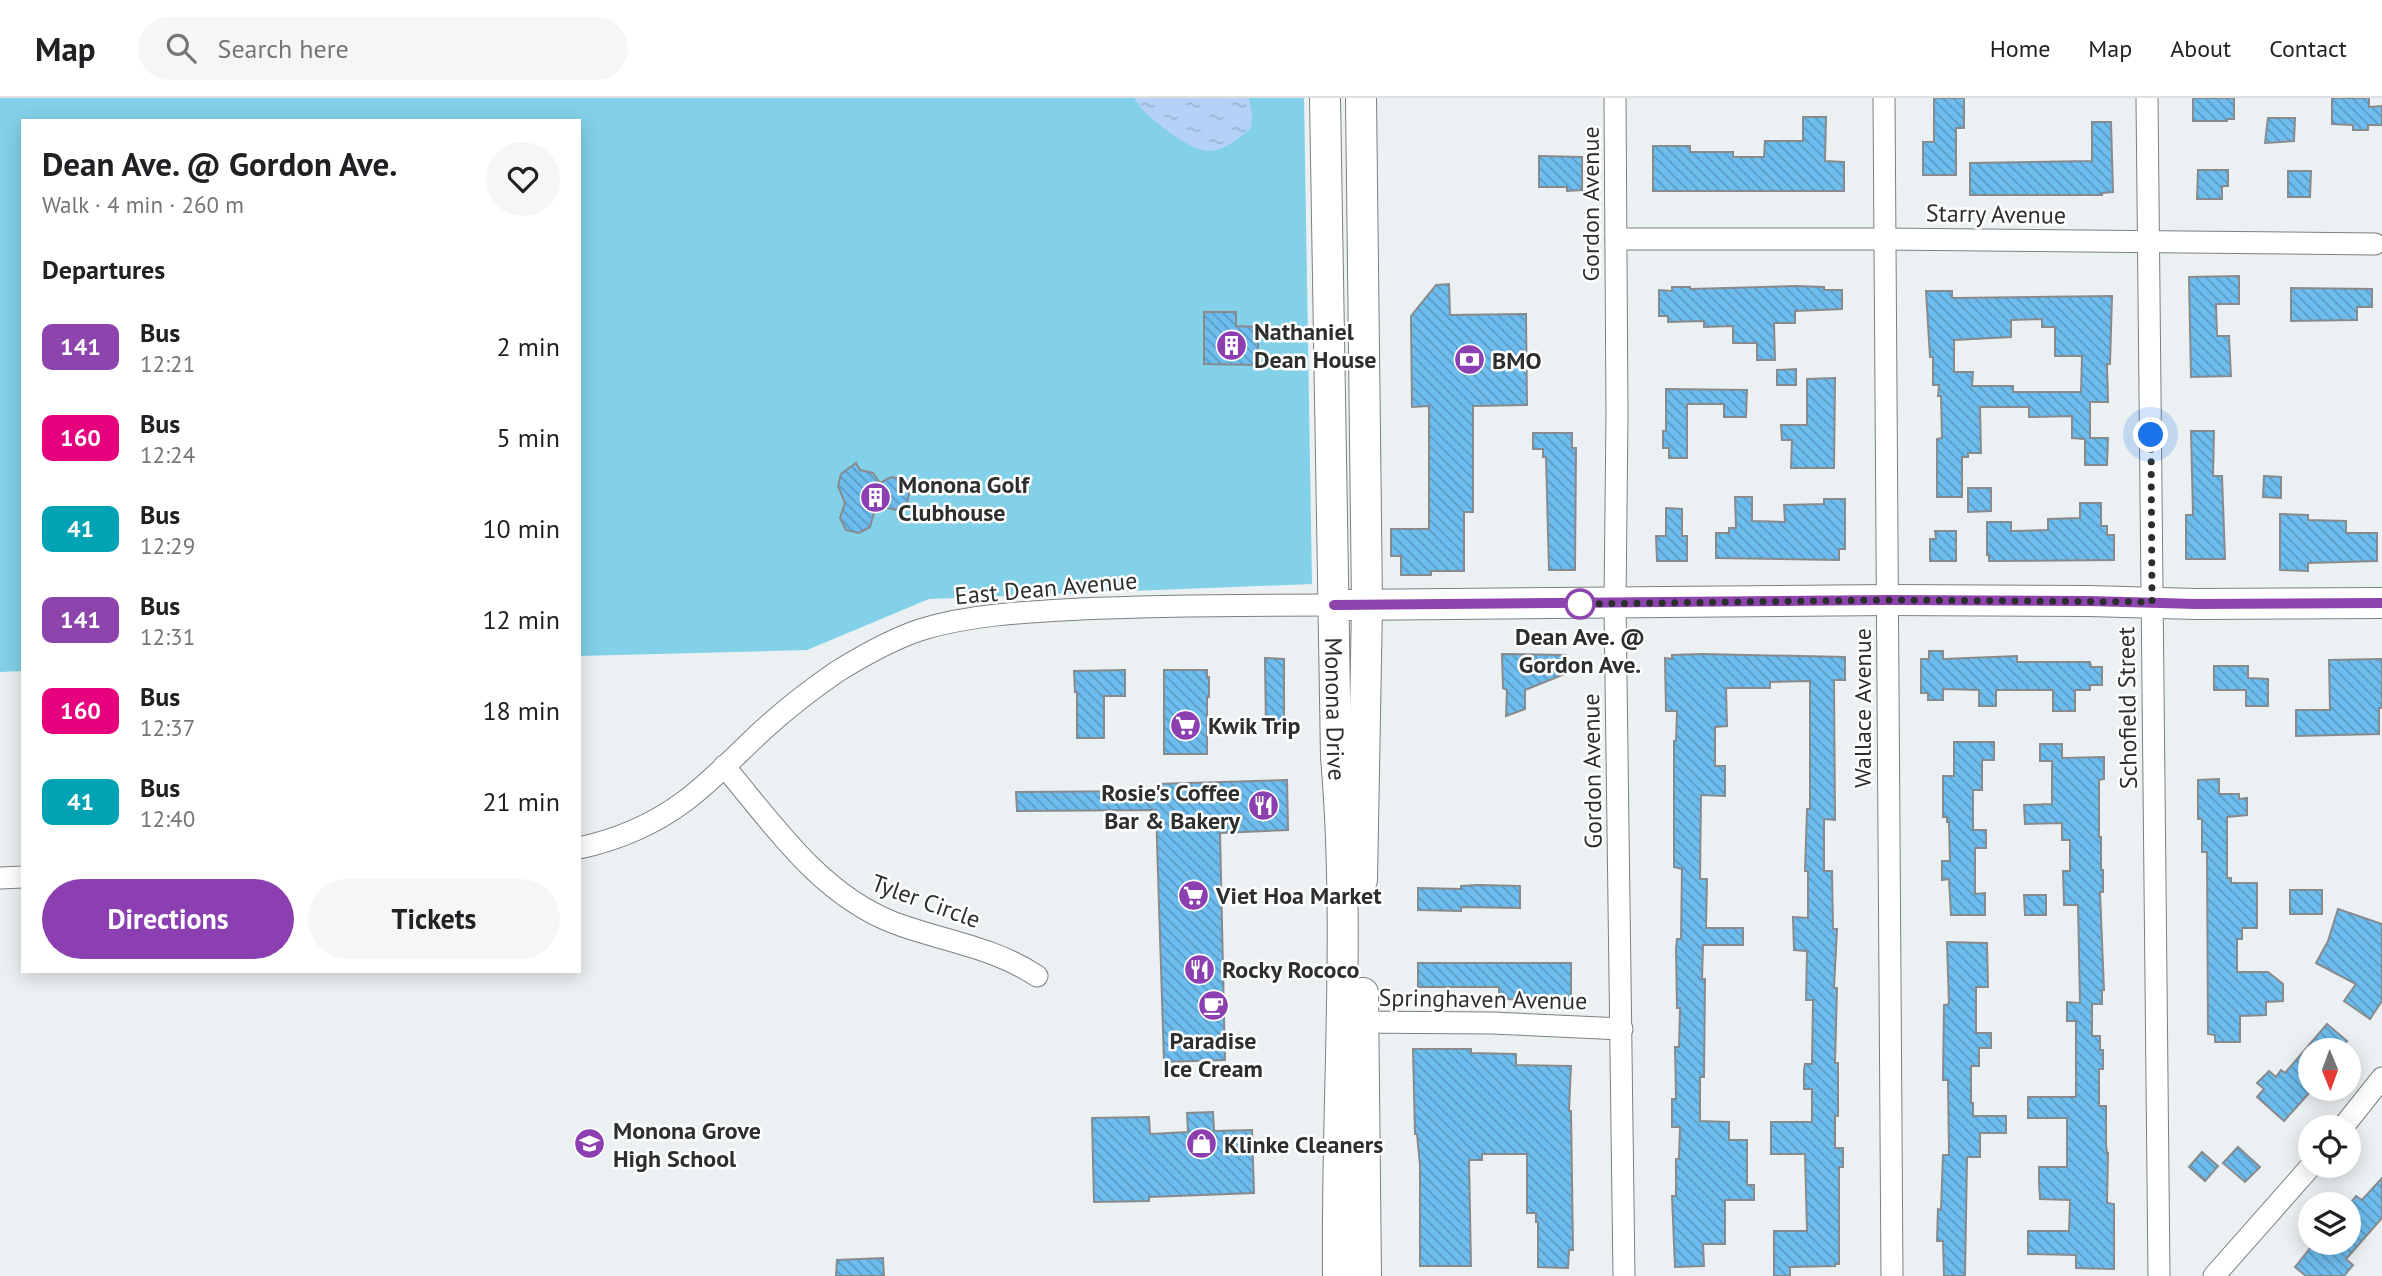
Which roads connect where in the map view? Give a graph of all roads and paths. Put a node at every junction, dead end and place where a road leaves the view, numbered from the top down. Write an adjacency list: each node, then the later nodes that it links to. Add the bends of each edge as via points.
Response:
1 (1325, 98): 14 (street, Monona Drive)
2 (1362, 98): 15 (street, Monona Drive)
3 (1615, 98): 6 (street, Gordon Avenue)
4 (1885, 98): 7 (street, Wallace Avenue)
5 (2147, 98): 8 (street, Schofield Street)
6 (1616, 239): 7 (street, Starry Avenue); 13 (street, Gordon Avenue)
7 (1884, 239): 8 (street, Starry Avenue); 10 (street, Wallace Avenue)
8 (2149, 241): 9 (street, Starry Avenue); 11 (street, Schofield Street)
9 (2375, 244)
10 (1889, 600): 11 (street); 13 (street); 29 (street, Wallace Avenue)
11 (2152, 602): 12 (street); 30 (street, Schofield Street)
12 (2382, 603)
13 (1615, 604): 15 (street); 22 (street, Gordon Avenue)
14 (1334, 605): 15 (street); 16 (street, East Dean Avenue, via 1033,611 932,626 897,639 838,672); 21 (street, Monona Drive, via 1336,757)
15 (1367, 605): 21 (street, Monona Drive, via 1362,891)
16 (724, 766): 17 (street, East Dean Avenue, via 668,813 627,834); 20 (street, Tyler Circle, via 806,863 860,907 892,922 1003,957)
17 (581, 848)
18 (21, 877): 19 (street)
19 (0, 878)
20 (1037, 976)
21 (1354, 1022): 22 (street, Springhaven Avenue); 26 (street, Monona Drive); 27 (street, Monona Drive)
22 (1622, 1029): 28 (street, Gordon Avenue)
23 (2382, 1078): 24 (street)
24 (2353, 1115)
25 (2300, 1178): 31 (street)
26 (1338, 1276)
27 (1366, 1276)
28 (1624, 1276)
29 (1892, 1276)
30 (2158, 1276)
31 (2214, 1276)

